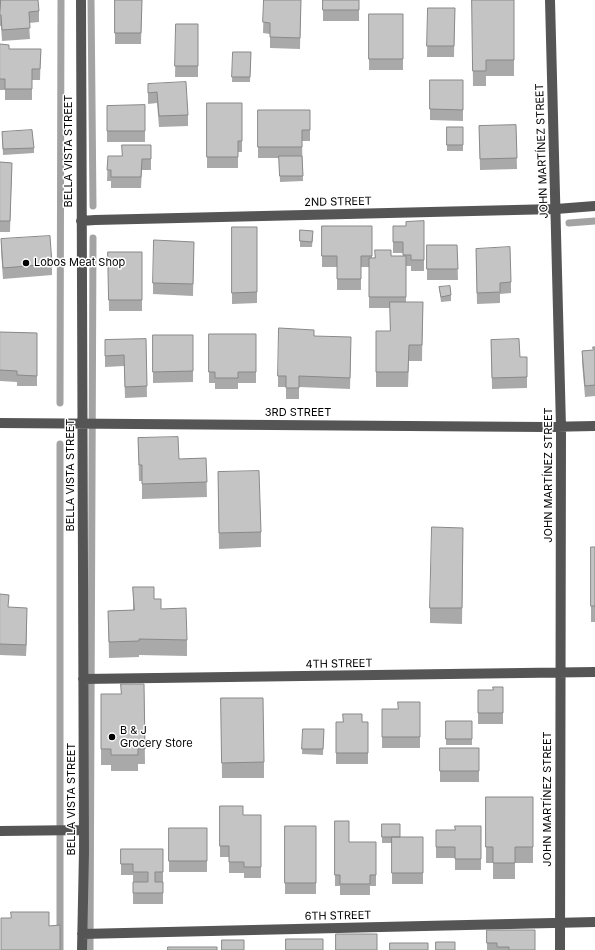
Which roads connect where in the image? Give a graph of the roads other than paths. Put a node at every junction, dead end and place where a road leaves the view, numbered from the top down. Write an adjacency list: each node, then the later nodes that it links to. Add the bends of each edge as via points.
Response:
1 (81, 0): 5 (street, BELLA VISTA STREET)
2 (550, 0): 4 (street, JOHN MARTÍNEZ STREET)
3 (595, 206): 4 (street, 2ND STREET)
4 (556, 209): 5 (street, 2ND STREET); 9 (street, JOHN MARTÍNEZ STREET)
5 (81, 221): 7 (street, BELLA VISTA STREET)
6 (0, 423): 7 (street, 3RD STREET)
7 (83, 423): 9 (street, 3RD STREET); 12 (street, BELLA VISTA STREET)
8 (595, 426): 9 (street, 3RD STREET)
9 (561, 427): 10 (street, JOHN MARTÍNEZ STREET)
10 (561, 672): 11 (street, 4TH STREET); 12 (street, 4TH STREET); 16 (street, JOHN MARTÍNEZ STREET)
11 (595, 672)
12 (83, 679): 13 (street, BELLA VISTA STREET)
13 (83, 830): 14 (street); 17 (street, BELLA VISTA STREET)
14 (0, 831)
15 (595, 922): 16 (street, 6TH STREET)
16 (560, 923): 17 (street, 6TH STREET); 19 (street, JOHN MARTÍNEZ STREET)
17 (82, 934): 18 (street, BELLA VISTA STREET)
18 (82, 950)
19 (560, 950)

